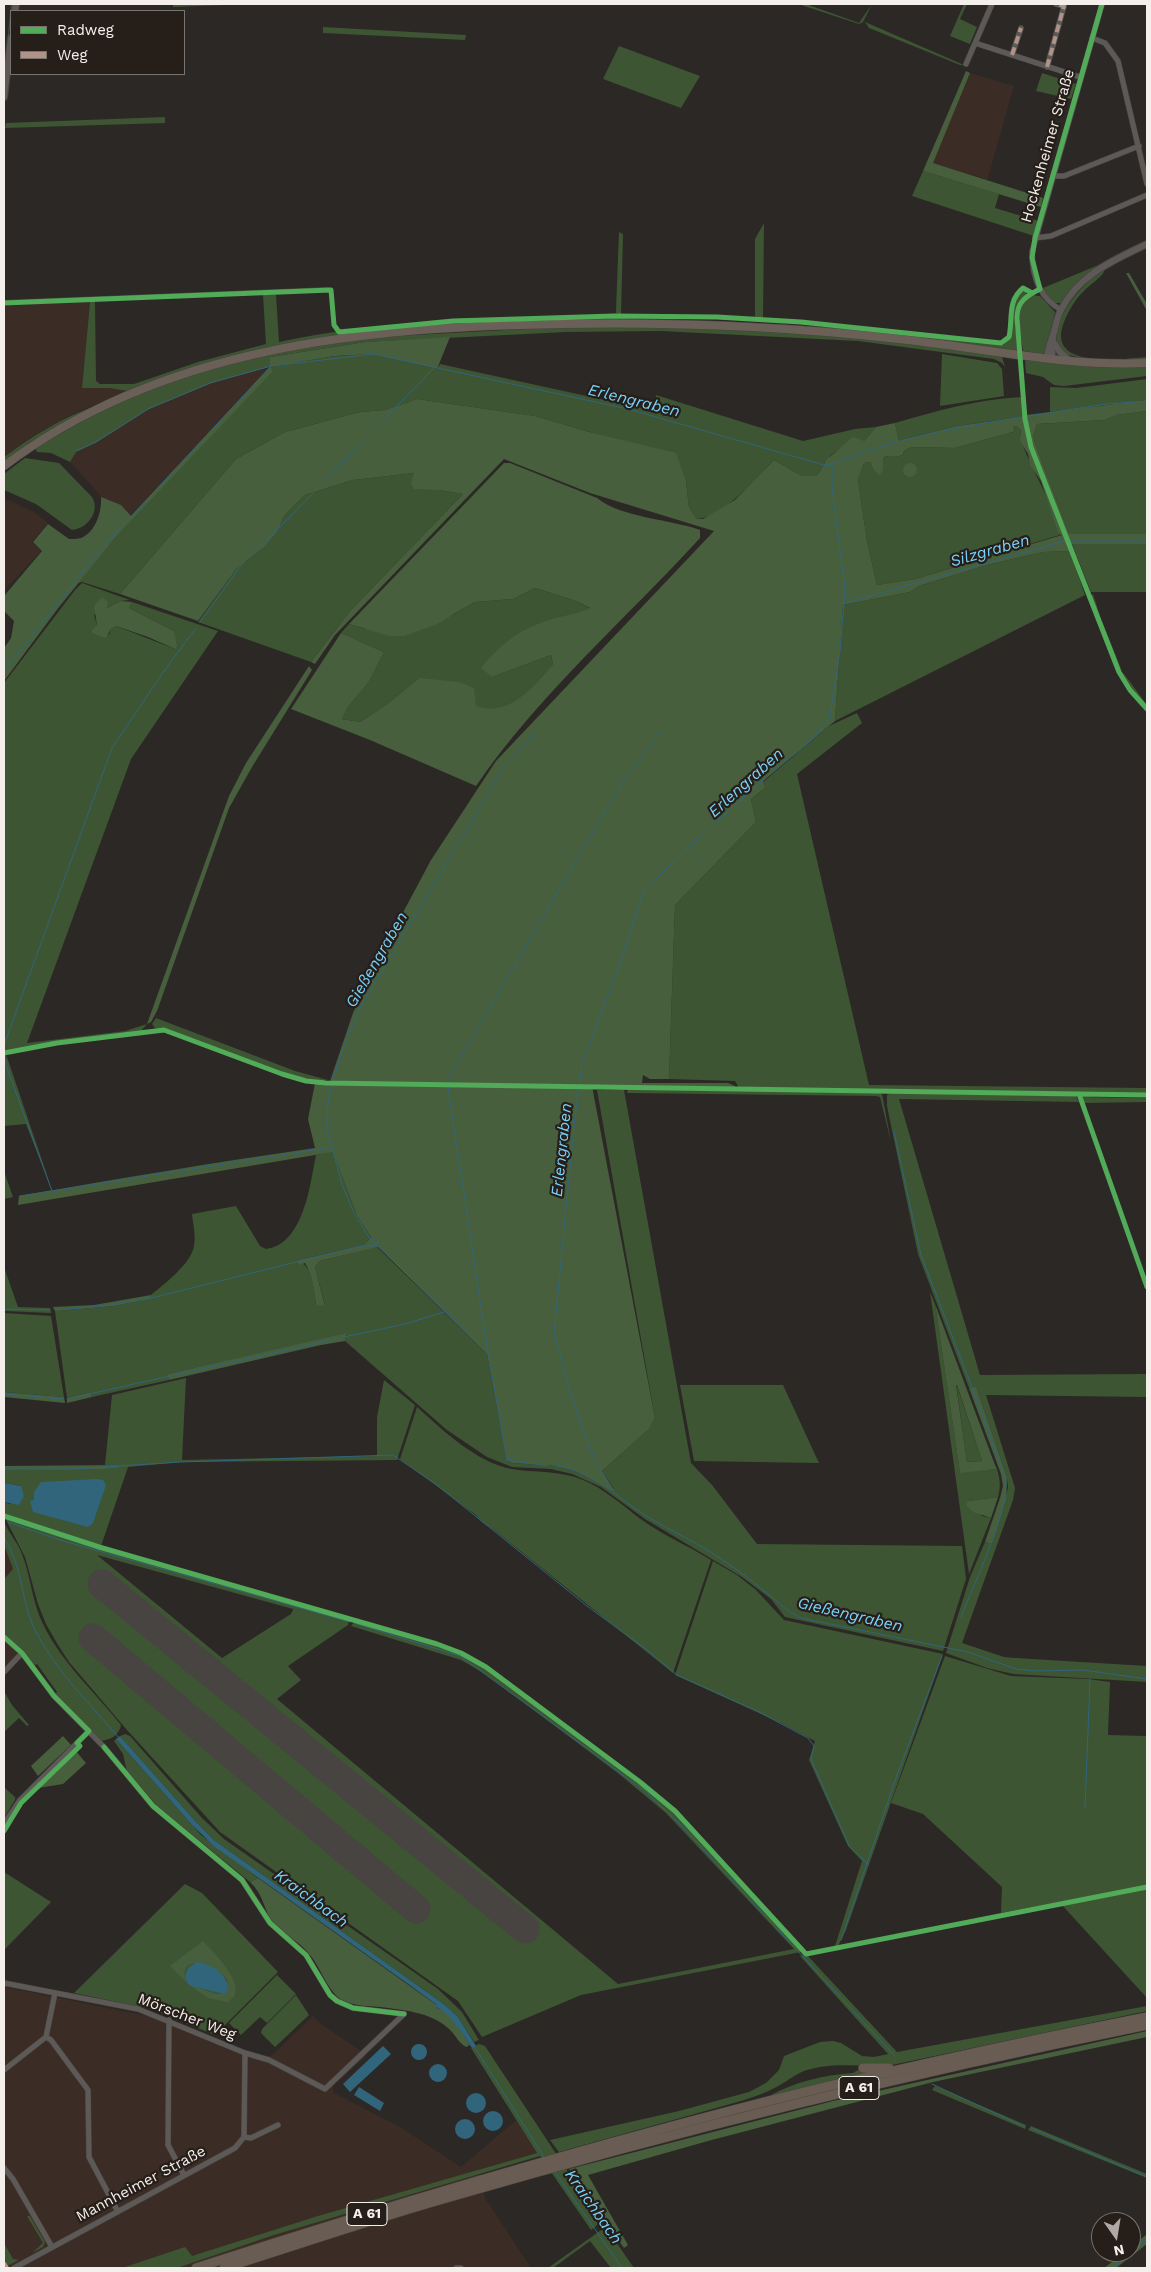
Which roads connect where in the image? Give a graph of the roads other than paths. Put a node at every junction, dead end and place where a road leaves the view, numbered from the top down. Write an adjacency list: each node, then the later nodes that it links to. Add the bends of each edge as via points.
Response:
1 (992, 4): 6 (street)
2 (1056, 4): 10 (street, via 1064,6)
3 (1102, 4): 5 (street, Hockenheimer Straße)
4 (1021, 28): 8 (street)
5 (1092, 38): 11 (street, Hockenheimer Straße); 13 (street, via 1105,43 1118,61)
6 (975, 43): 8 (street); 9 (street)
7 (10, 46): 12 (street)
8 (1012, 55): 10 (street)
9 (966, 64)
10 (1047, 67): 11 (street)
11 (1080, 78): 14 (street, Hockenheimer Straße)
12 (4, 97)
13 (1139, 146): 14 (street, via 1064,176); 15 (street)
14 (1053, 176): 17 (street, Hockenheimer Straße)
15 (1147, 184)
16 (1147, 194): 17 (street, via 1051,236)
17 (1035, 238): 19 (street, Hockenheimer Straße, via 1032,258 1040,289 1047,301)
18 (1147, 244): 19 (street, via 1090,275)
19 (1061, 310): 20 (street)
20 (1053, 335): 21 (street); 22 (street)
21 (1054, 343): 22 (street, via 1052,354); 23 (street)
22 (1047, 358): 23 (main road); 25 (main road, via 890,338 730,325 535,324 385,333 285,347 168,378 87,413)
23 (1069, 360): 24 (main road)
24 (1147, 364)
25 (4, 466)
26 (4, 1637): 27 (street)
27 (22, 1653): 28 (street); 29 (street, via 54,1696)
28 (4, 1672)
29 (89, 1731): 30 (street, via 20,1800); 37 (street, Mörscher Weg, via 154,1806 242,1880 270,1924 306,1955 330,1996 353,2008 404,2014 325,2090 269,2060)
30 (4, 1824)
31 (4, 1983): 32 (street, Mörscher Weg)
32 (55, 1993): 34 (street, Mörscher Weg, via 138,2009); 36 (street)
33 (1147, 2016): 39 (highway, A 61)
34 (169, 2020): 37 (street, Mörscher Weg); 48 (street, via 168,2145)
35 (1147, 2025): 45 (highway, A 61, via 835,2093)
36 (46, 2036): 40 (street); 49 (street, via 88,2090 89,2157)
37 (245, 2053): 44 (street)
38 (863, 2068): 39 (highway)
39 (907, 2068): 42 (highway, A 61)
40 (4, 2070)
41 (767, 2095): 42 (highway)
42 (739, 2108): 45 (highway, A 61)
43 (278, 2125): 44 (street, Mannheimer Straße, via 251,2138)
44 (244, 2137): 48 (street, Mannheimer Straße, via 235,2148)
45 (570, 2158): 46 (highway, A 61)
46 (541, 2167): 52 (highway, A 61, via 437,2192); 53 (highway, A 61)
47 (4, 2168): 50 (street)
48 (184, 2175): 49 (street, Mannheimer Straße)
49 (118, 2210): 50 (street, Mannheimer Straße)
50 (52, 2247): 51 (street, Mannheimer Straße)
51 (14, 2268)
52 (196, 2268)
53 (224, 2268)
54 (456, 2268): 55 (street)
55 (461, 2268)

